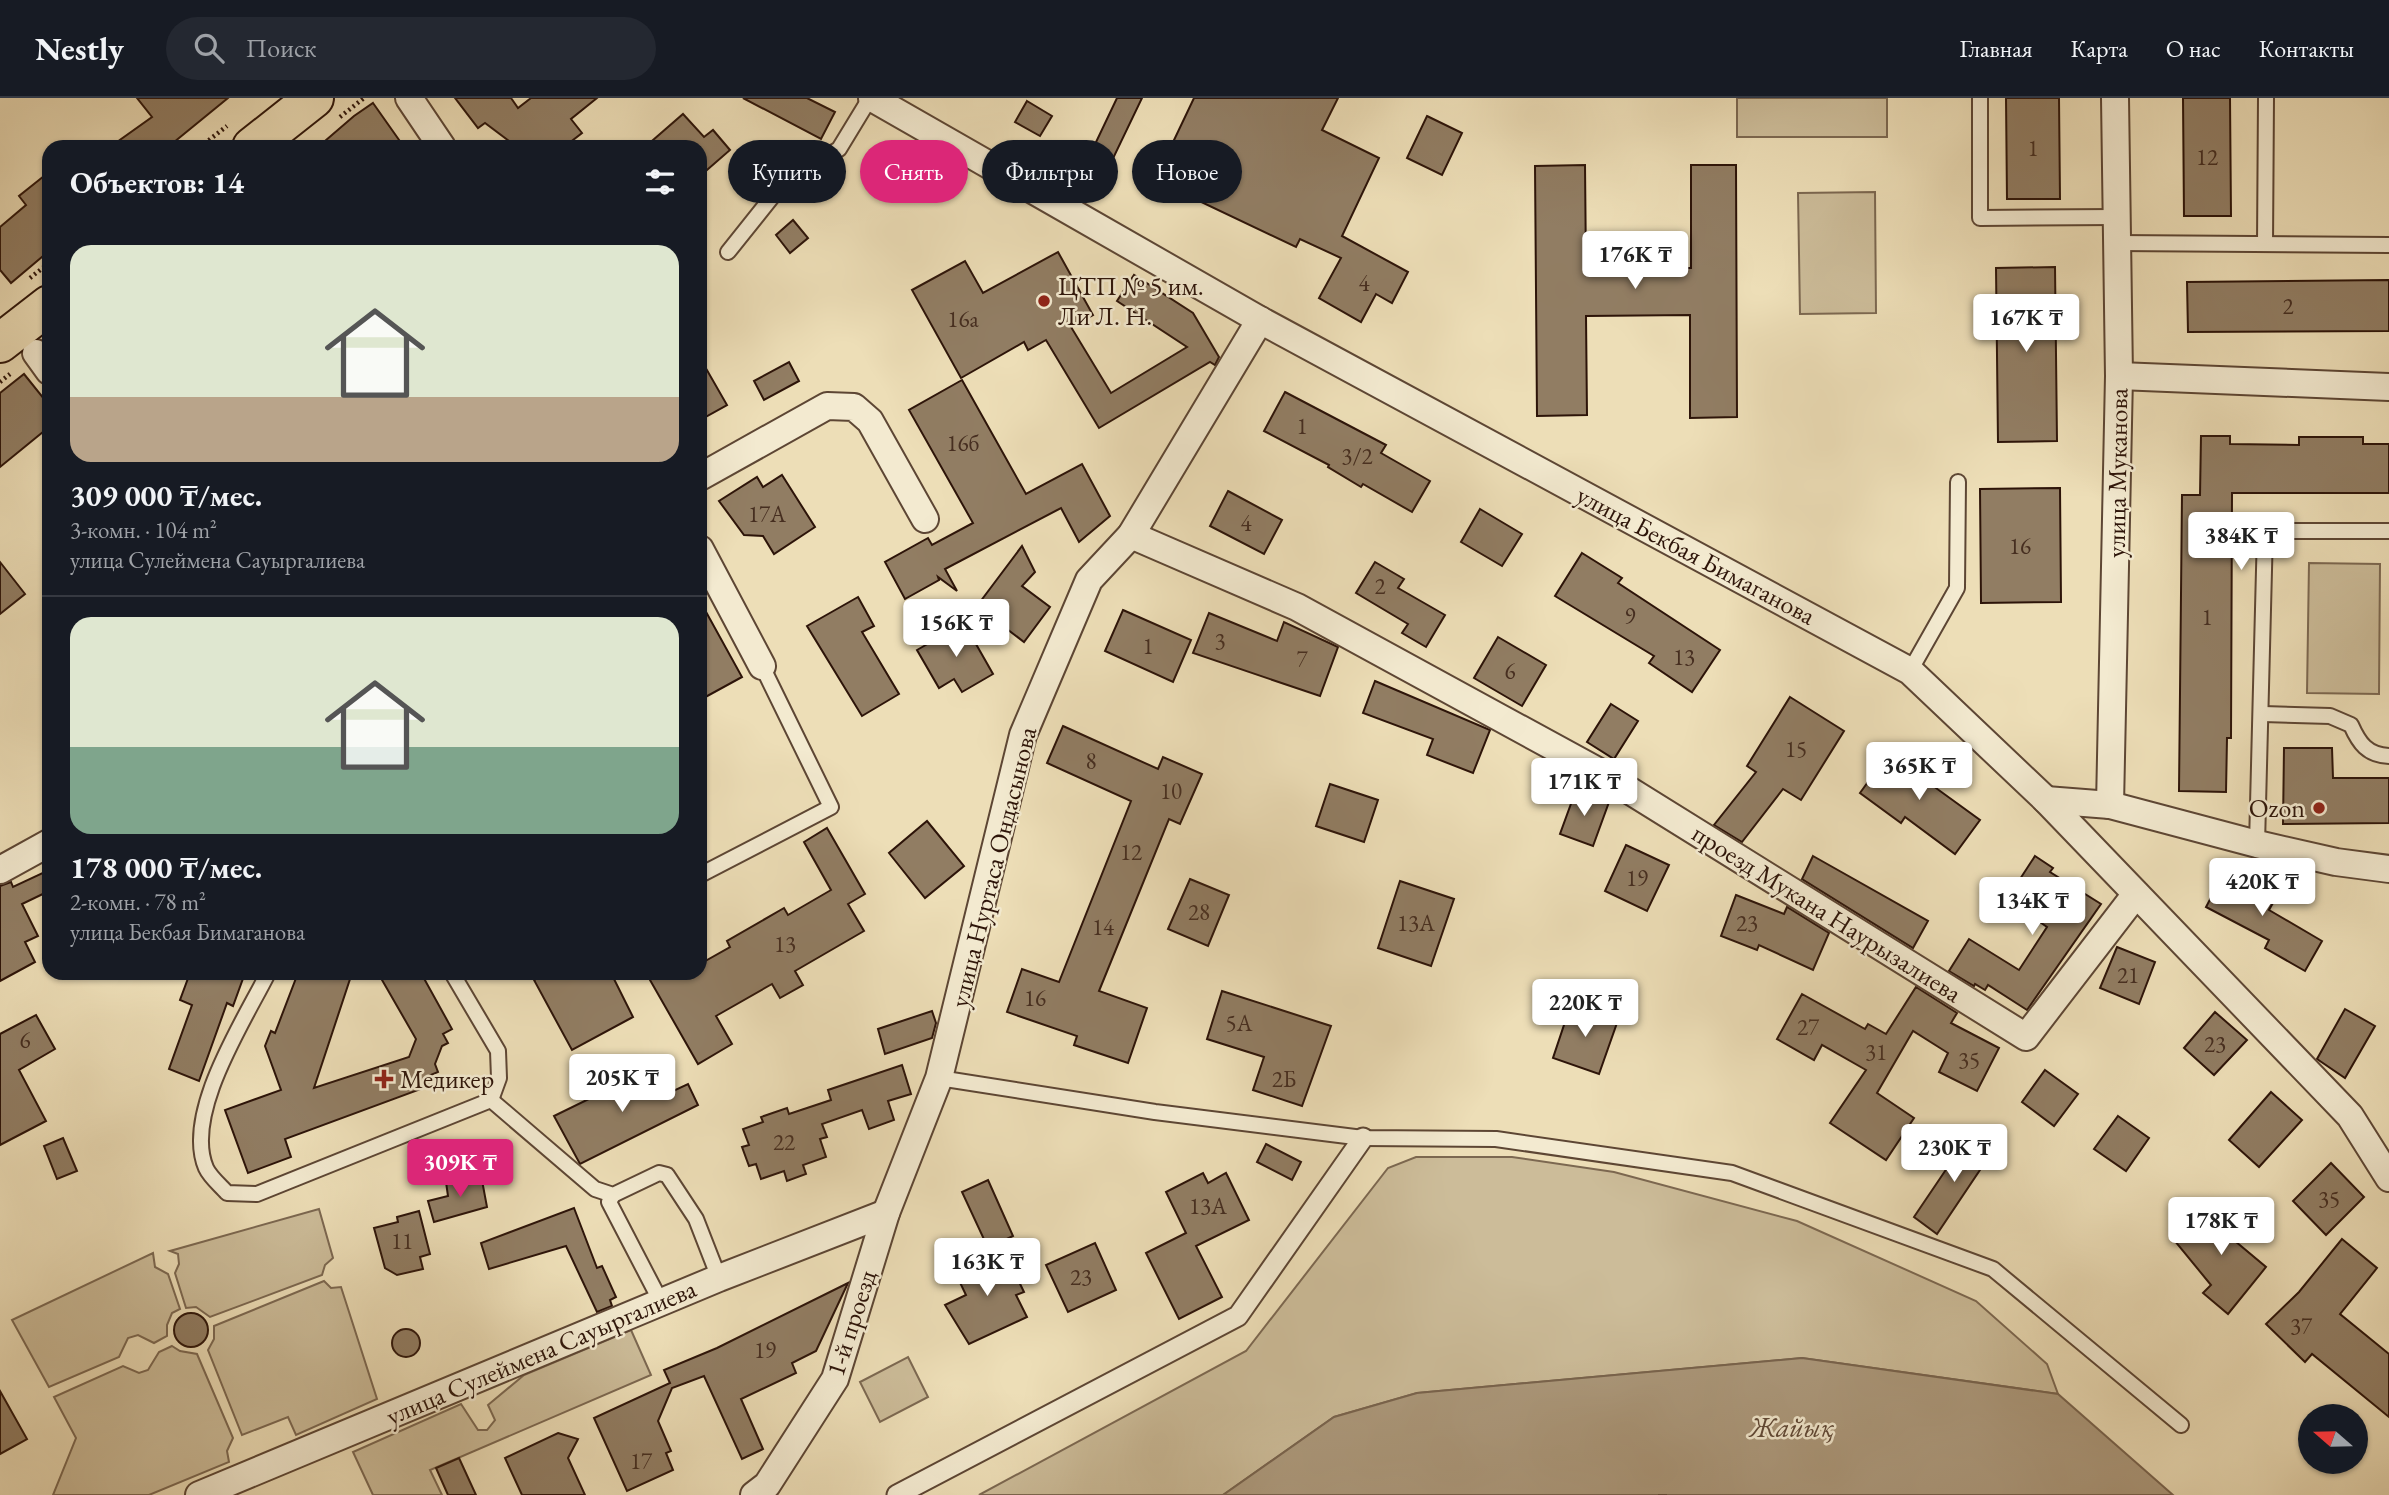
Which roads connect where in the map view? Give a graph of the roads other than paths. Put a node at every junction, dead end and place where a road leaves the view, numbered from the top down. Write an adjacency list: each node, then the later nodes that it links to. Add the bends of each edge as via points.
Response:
1 (314, 98): 7 (main road)
2 (409, 98): 8 (street)
3 (871, 98): 13 (lane, via 839,149 784,182); 15 (street, улица Бекбая Бимаганова)
4 (1980, 98): 9 (lane, via 1980,218)
5 (2115, 98): 9 (street, улица Муканова)
6 (2266, 98): 11 (lane)
7 (260, 140)
8 (437, 140)
9 (2116, 217): 10 (street, улица Муканова)
10 (2117, 243): 11 (lane); 17 (street, улица Муканова)
11 (2265, 244): 12 (lane)
12 (2389, 245)
13 (728, 252)
14 (42, 310): 16 (main road)
15 (1260, 320): 23 (street, улица Нуртаса Ондасынова); 26 (street, улица Бекбая Бимаганова)
16 (0, 343)
17 (2119, 376): 18 (street); 30 (street, улица Муканова)
18 (2389, 387)
19 (707, 473): 21 (street, via 827,406 854,407 870,421)
20 (1958, 482): 26 (lane, via 1957,588)
21 (925, 519)
22 (2389, 531): 27 (lane, via 2266,531)
23 (1131, 535): 36 (street, проезд Мукана Наурызалиева, via 1297,607 1603,774 2026,1037); 39 (street, улица Нуртаса Ондасынова, via 1089,580 1023,735)
24 (707, 562): 25 (street)
25 (762, 666): 35 (lane, via 831,807)
26 (1910, 671): 29 (street, улица Бекбая Бимаганова)
27 (2263, 713): 28 (lane, via 2330,716 2351,725 2360,745 2378,756); 31 (lane)
28 (2389, 756)
29 (2046, 800): 30 (street); 36 (street, улица Бекбая Бимаганова)
30 (2110, 805): 31 (street)
31 (2257, 844): 33 (street)
32 (42, 847): 34 (street)
33 (2389, 869)
34 (0, 870)
35 (707, 871)
36 (2136, 894): 42 (street, улица Бекбая Бимаганова, via 2350,1116)
37 (265, 980): 40 (lane, via 209,1092 201,1137 206,1169 227,1193 257,1194)
38 (456, 980): 40 (lane, via 498,1051 499,1078)
39 (939, 1078): 41 (lane); 44 (street, улица Нуртаса Ондасынова)
40 (491, 1100): 43 (lane, via 594,1189)
41 (1363, 1138): 47 (lane, via 1496,1139 1732,1173 1993,1269); 50 (street, via 1238,1316)
42 (2389, 1178)
43 (613, 1195): 45 (lane, via 659,1172 667,1175 696,1219); 46 (lane, via 609,1202)
44 (886, 1213): 45 (street, улица Сулеймена Сауыргалиева); 49 (street, 1-й проезд, via 835,1379 767,1485)
45 (719, 1278): 46 (street, улица Сулеймена Сауыргалиева)
46 (661, 1302): 48 (street, улица Сулеймена Сауыргалиева)
47 (2181, 1425)
48 (198, 1495)
49 (754, 1495)
50 (897, 1495)

